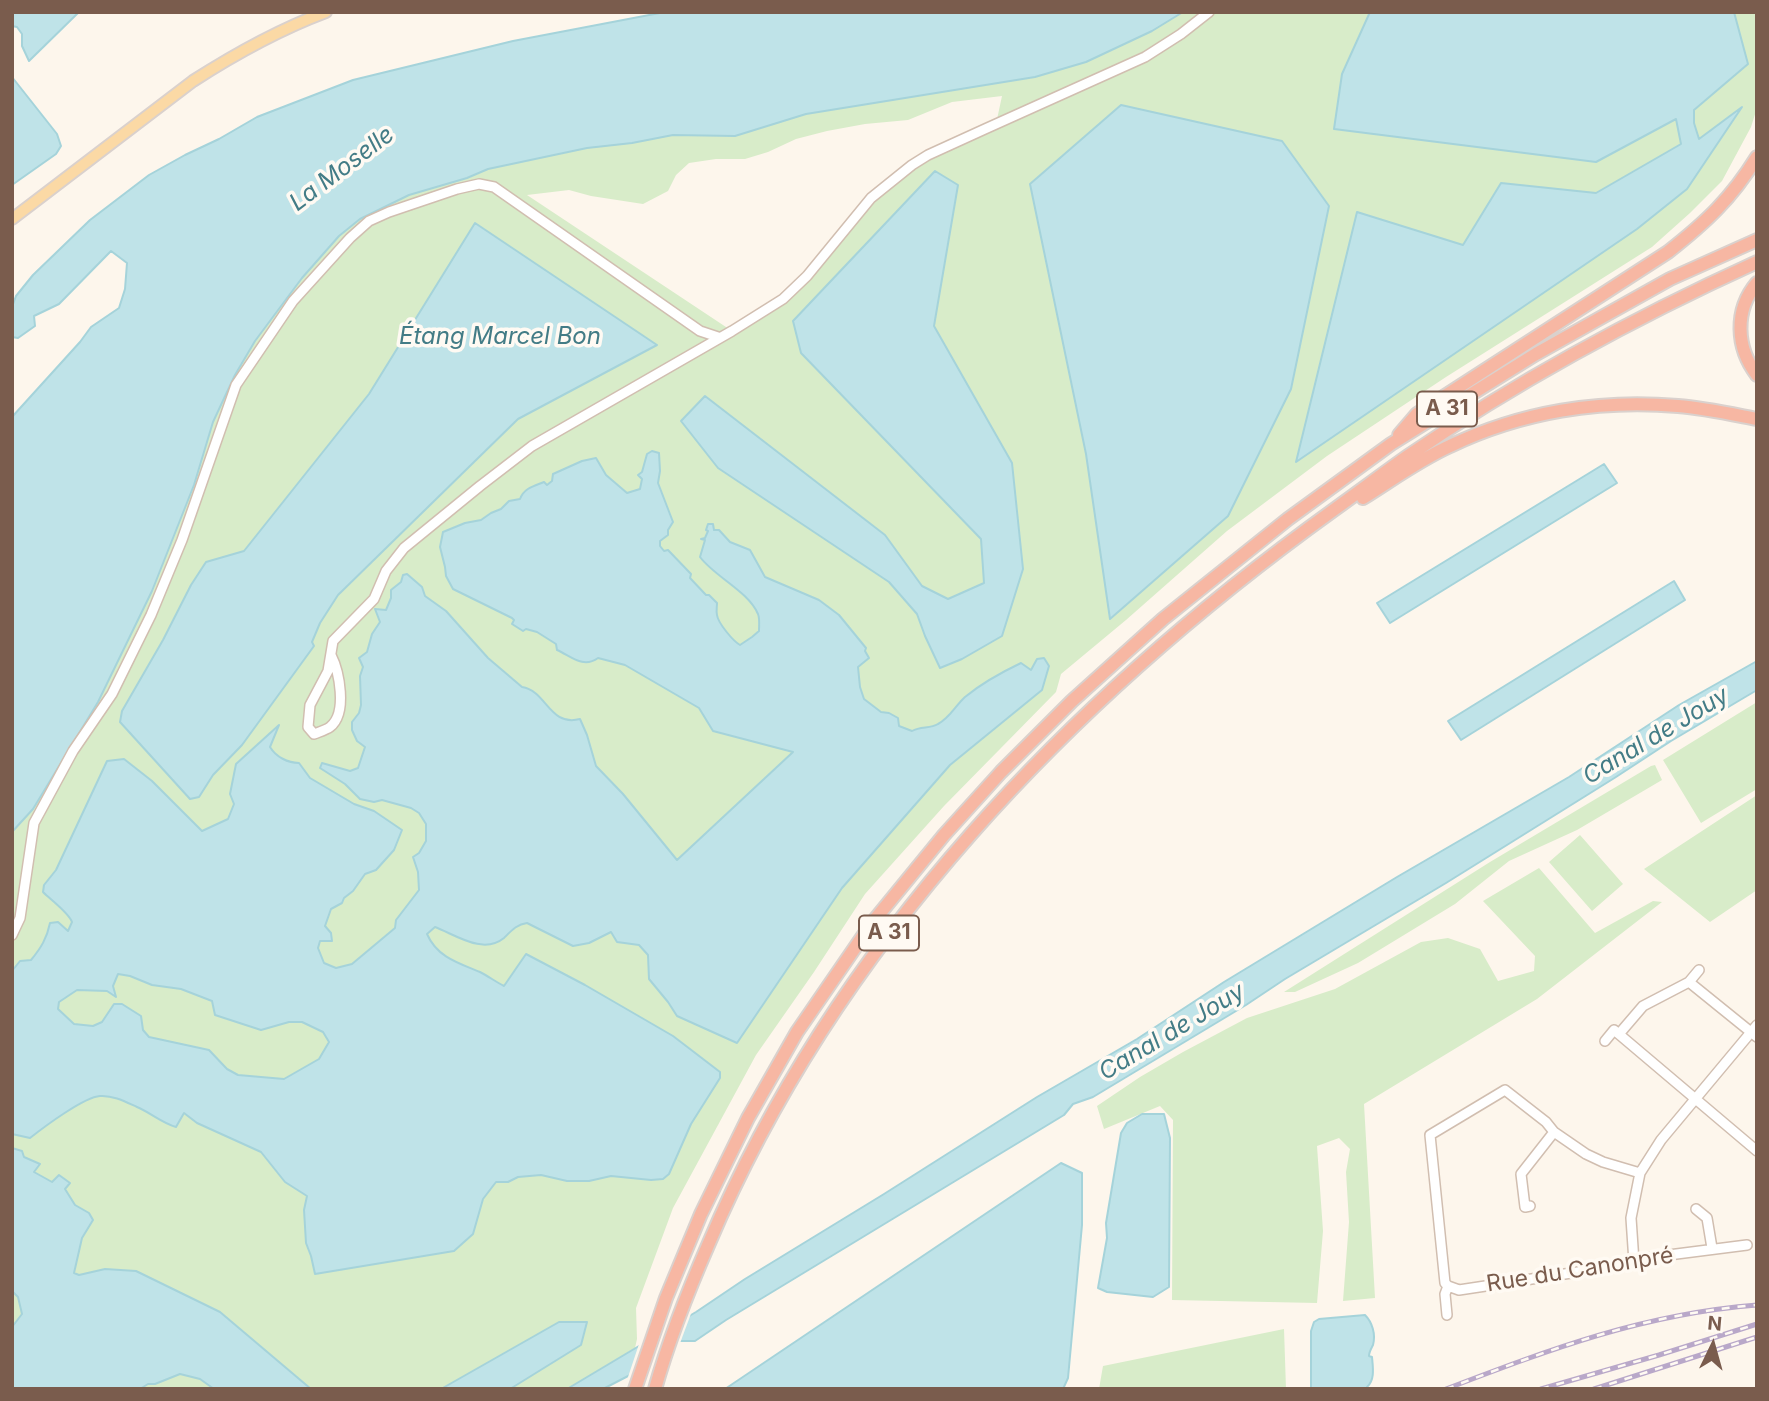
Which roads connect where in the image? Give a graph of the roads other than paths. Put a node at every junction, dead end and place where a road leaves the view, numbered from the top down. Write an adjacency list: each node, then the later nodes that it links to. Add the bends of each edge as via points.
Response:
1 (326, 12): 4 (main road, via 218,65)
2 (1209, 12): 10 (street, via 1145,57 912,165 871,198 783,299)
3 (1757, 157): 13 (highway, via 1734,192 1702,226 1417,414)
4 (12, 219)
5 (1757, 231): 8 (highway)
6 (1757, 240): 8 (highway, A 31)
7 (1757, 262): 14 (highway, A 31, via 1650,313 1513,390 1409,455)
8 (1671, 279): 13 (highway, A 31, via 1536,354)
9 (1757, 283): 11 (highway, via 1747,298 1740,327 1748,362)
10 (718, 337): 15 (street, via 532,446 404,548 386,571 374,599 333,641); 16 (street, via 700,331 494,187 479,184 457,189 390,212 349,238 293,301 236,385 151,615 112,694 73,751 34,823 20,918)
11 (1757, 375)
12 (1757, 419): 14 (highway, via 1653,404 1583,407 1532,416 1450,445)
13 (1391, 444): 34 (highway, A 31, via 1163,619 1072,701 944,835 872,923 797,1032 719,1174 683,1254)
14 (1296, 537): 33 (highway, A 31, via 1179,631 1084,716 975,829 857,976 795,1073 736,1181 686,1298)
15 (331, 655): 15 (street, via 310,705 308,727 314,734 337,719 340,683)
16 (12, 935)
17 (1699, 970): 18 (street)
18 (1689, 982): 19 (street); 20 (street, via 1643,1006)
19 (1755, 1031): 22 (street)
20 (1619, 1034): 21 (street, via 1614,1030); 22 (street)
21 (1605, 1041)
22 (1694, 1099): 24 (street); 25 (street)
23 (1554, 1132): 25 (street, via 1586,1154); 26 (street, via 1521,1174 1525,1207); 31 (street, via 1505,1090 1430,1135 1443,1277)
24 (1757, 1151)
25 (1640, 1173): 30 (street, via 1631,1218)
26 (1530, 1206)
27 (1696, 1209): 29 (street, via 1707,1218)
28 (1747, 1245): 29 (street, Rue du Canonpré)
29 (1712, 1248): 30 (street, Rue du Canonpré)
30 (1634, 1262): 31 (street, Rue du Canonpré, via 1459,1290)
31 (1448, 1286): 32 (street)
32 (1447, 1315)
33 (657, 1383)
34 (635, 1389)

